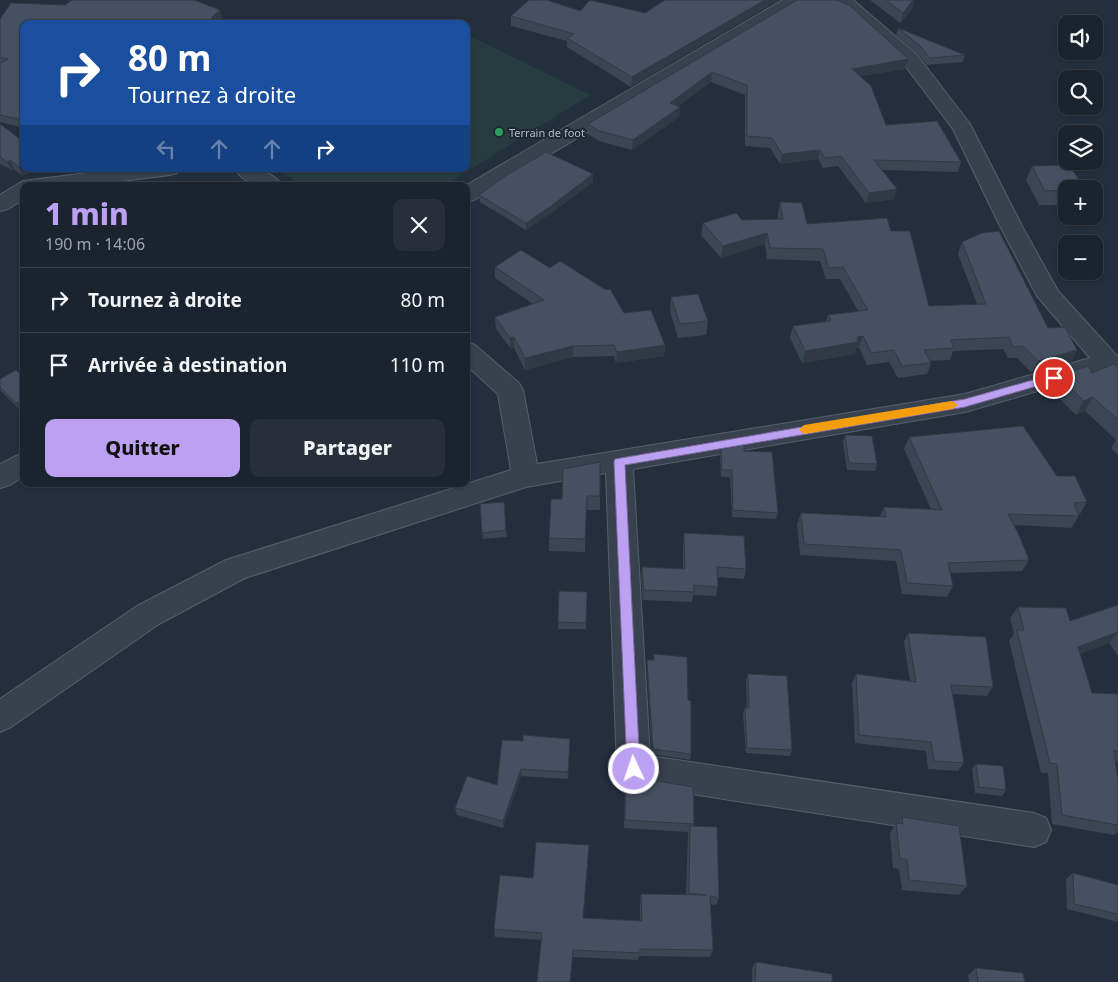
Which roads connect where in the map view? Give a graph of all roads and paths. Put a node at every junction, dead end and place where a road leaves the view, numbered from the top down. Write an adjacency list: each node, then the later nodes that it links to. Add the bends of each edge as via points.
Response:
1 (795, 0): 8 (street)
2 (842, 0): 11 (street, via 910,59 963,128 1049,296)
3 (145, 172): 5 (street)
4 (249, 172): 6 (street)
5 (64, 182)
6 (265, 182)
7 (20, 192): 9 (street)
8 (470, 193)
9 (0, 204)
10 (470, 355): 14 (street, via 510,390)
11 (1113, 368): 12 (street, via 965,403)
12 (619, 462): 14 (street); 17 (street, via 634,769)
13 (20, 464): 15 (street)
14 (526, 476): 16 (street, via 236,569 148,615)
15 (0, 477)
16 (0, 717)
17 (1034, 830)

